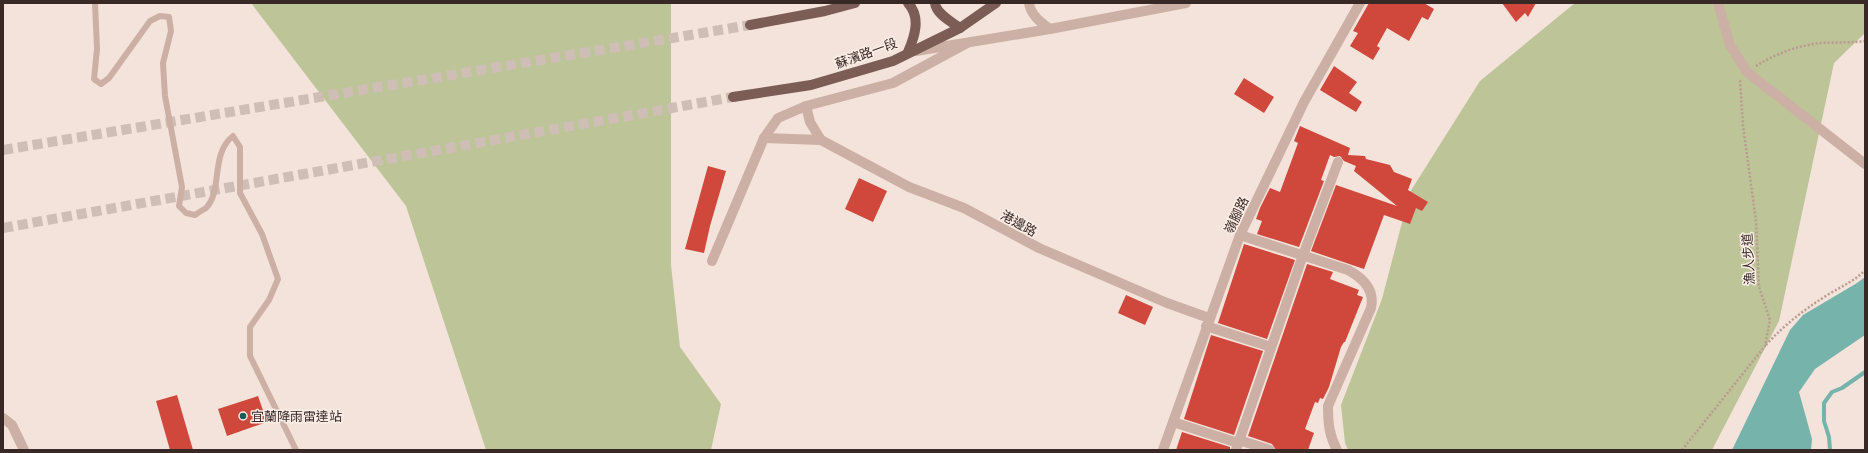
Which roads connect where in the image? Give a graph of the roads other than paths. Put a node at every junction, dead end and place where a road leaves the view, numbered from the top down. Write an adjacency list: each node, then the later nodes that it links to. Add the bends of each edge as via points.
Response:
1 (95, 3): 30 (lane, via 97,49 94,79 101,84 109,78 150,21 160,16 169,17 171,31 163,63 165,96 182,187 180,206 186,213 196,215 207,207 213,196 224,143 233,136 240,147 240,193 262,234 278,279 269,300 250,327 250,356)
2 (855, 3): 10 (main road)
3 (908, 3): 14 (main road, via 916,19 913,41)
4 (935, 3): 11 (main road, via 935,7)
5 (996, 3): 11 (main road, 蘇濱路一段)
6 (1029, 3): 12 (street, via 1030,10)
7 (1186, 3): 12 (street)
8 (1360, 3): 21 (street, 嶺腳路, via 1304,102)
9 (1718, 3): 20 (street, via 1730,45 1747,72)
10 (750, 25)
11 (960, 28): 14 (main road, 蘇濱路一段)
12 (1050, 29): 13 (street)
13 (968, 43): 14 (street); 16 (street, via 893,83)
14 (908, 52): 15 (main road, 蘇濱路一段, via 892,61 811,85)
15 (733, 97)
16 (806, 106): 17 (street, via 778,118); 18 (street, via 810,122)
17 (764, 138): 18 (street); 23 (street)
18 (821, 140): 24 (street, 港邊路, via 909,188 964,208 1039,248)
19 (1338, 162): 22 (street)
20 (1865, 164)
21 (1240, 235): 22 (street); 24 (street, 嶺腳路)
22 (1303, 255): 25 (street); 33 (street, via 1348,270 1363,281 1372,293 1371,308 1328,406 1328,424)
23 (712, 261)
24 (1208, 322): 25 (street, 港邊路); 27 (street, 嶺腳路)
25 (1272, 347): 28 (street)
26 (3, 418): 29 (street, via 12,425)
27 (1173, 422): 28 (street); 31 (street, 嶺腳路)
28 (1238, 444): 32 (street)
29 (24, 450)
30 (296, 450)
31 (1163, 450)
32 (1270, 450)
33 (1337, 450)

